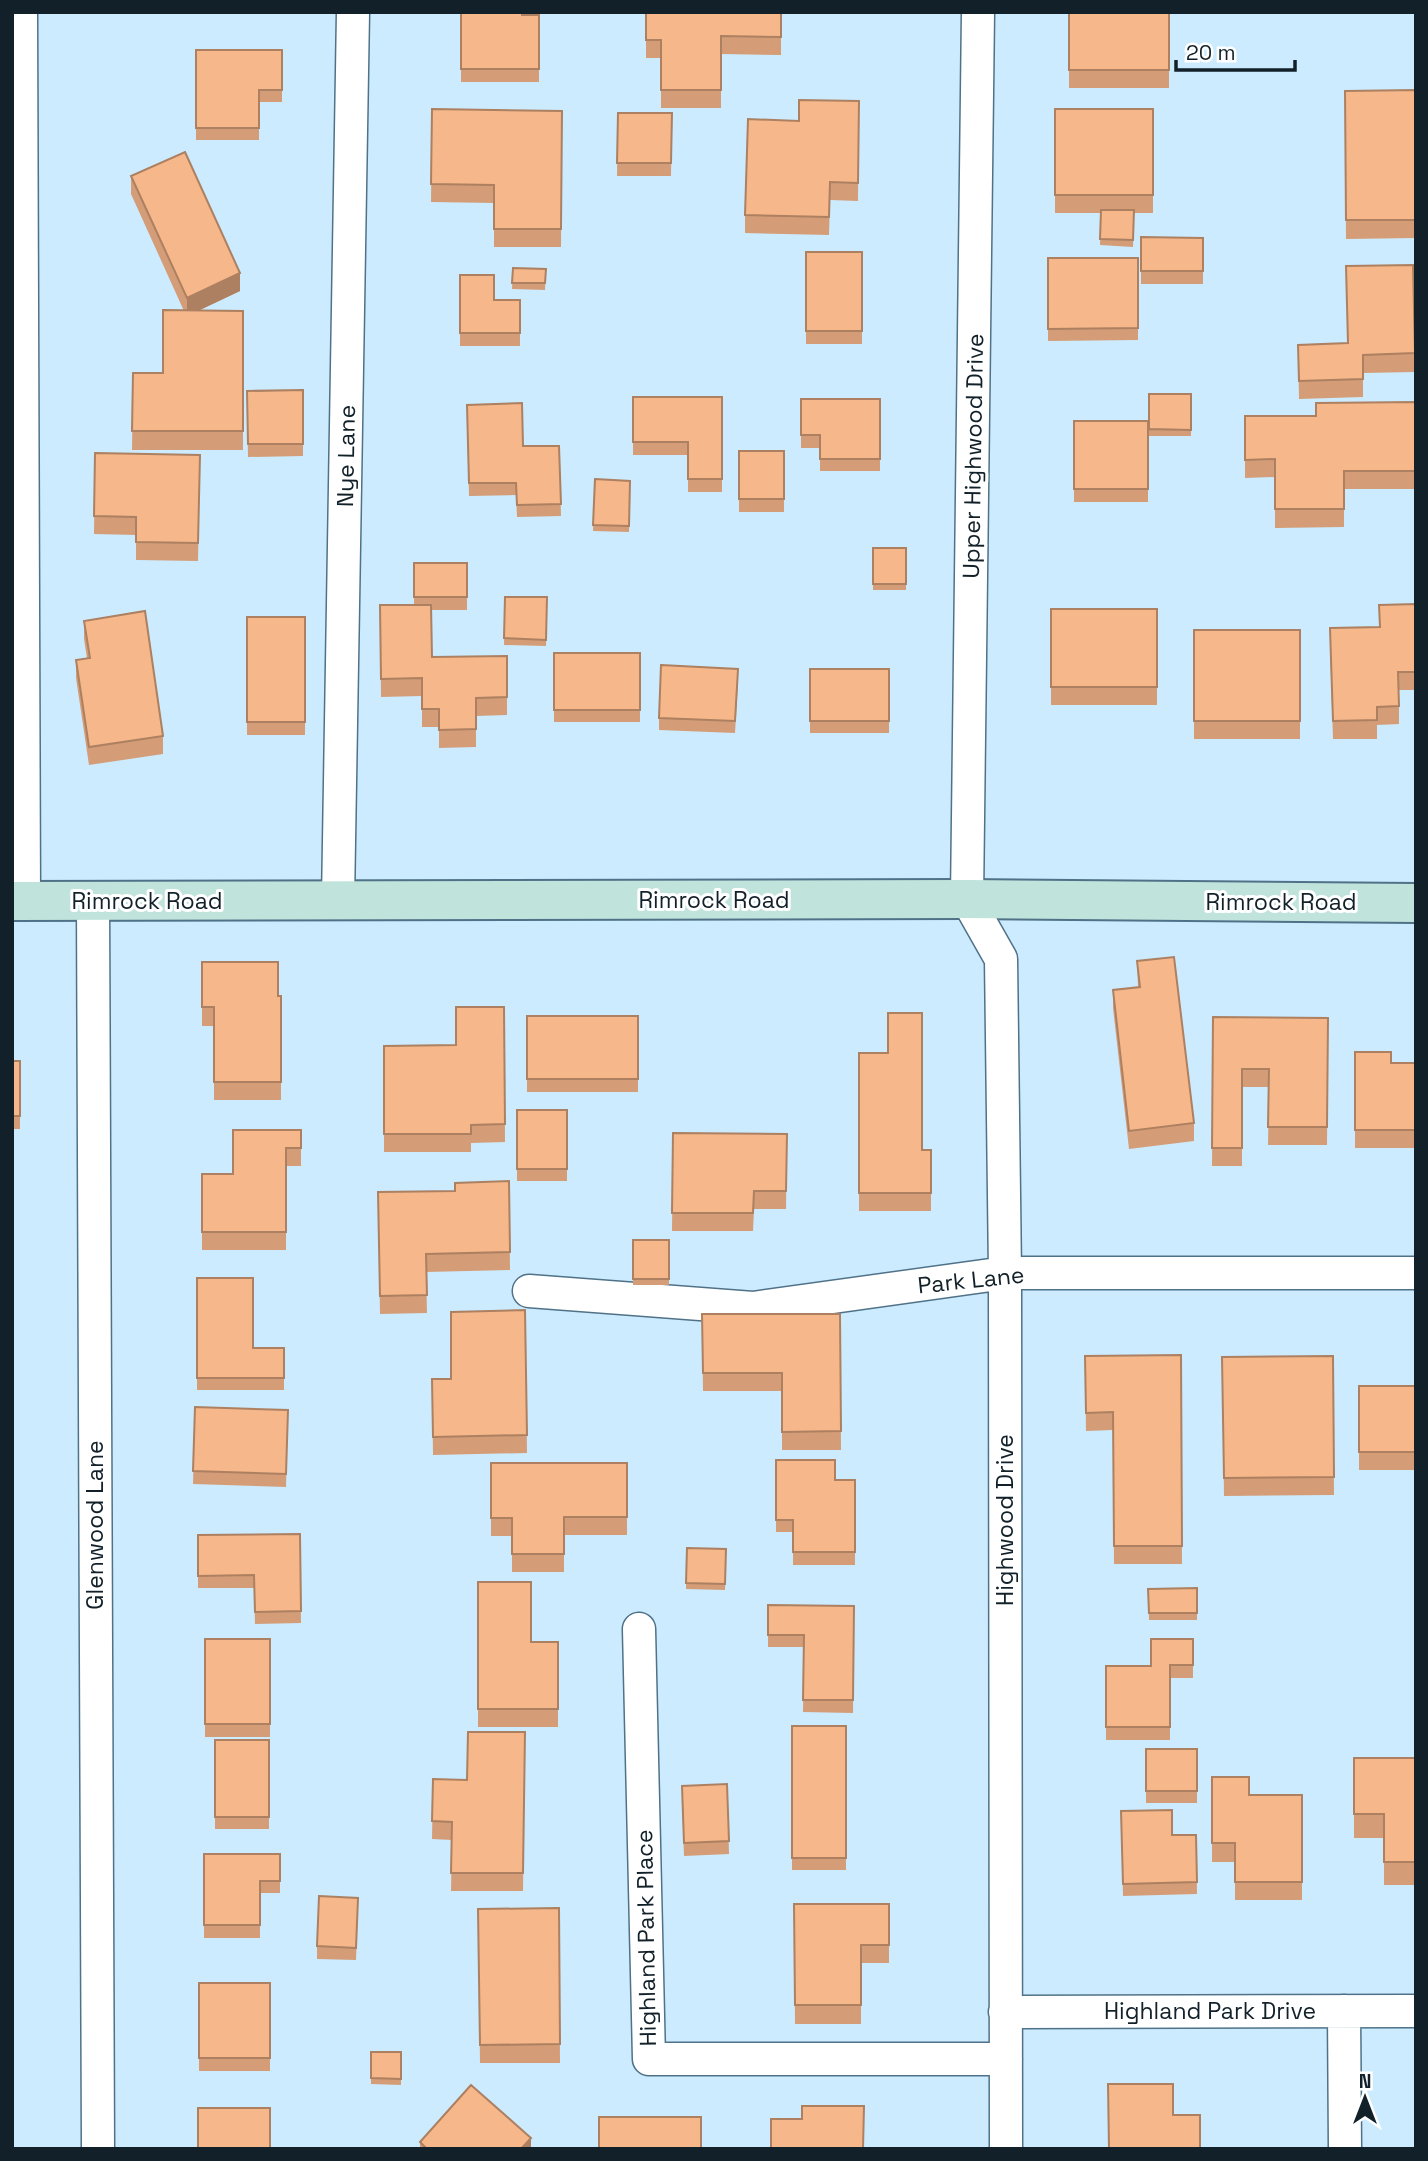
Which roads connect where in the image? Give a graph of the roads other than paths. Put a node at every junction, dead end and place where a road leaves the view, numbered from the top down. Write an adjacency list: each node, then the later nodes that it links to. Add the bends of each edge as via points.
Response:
1 (21, 12): 5 (street)
2 (353, 12): 7 (street, Nye Lane)
3 (978, 12): 4 (street, Upper Highwood Drive)
4 (967, 899): 7 (main road, Rimrock Road); 8 (main road, Rimrock Road); 9 (street, Highwood Drive, via 1001,960)
5 (18, 901): 6 (main road, Rimrock Road)
6 (93, 901): 7 (main road, Rimrock Road); 17 (street, Glenwood Lane)
7 (338, 901)
8 (1416, 903)
9 (1005, 1273): 10 (street, Park Lane); 11 (street, Park Lane, via 753,1308); 15 (street, Highwood Drive)
10 (1416, 1273)
11 (529, 1292)
12 (639, 1629): 16 (street, Highland Park Place, via 649,2059)
13 (1344, 2011): 14 (street, Highland Park Drive); 15 (street, Highland Park Drive); 19 (street)
14 (1416, 2011)
15 (1005, 2012): 16 (street, Highwood Drive)
16 (1006, 2059): 18 (street, Highwood Drive)
17 (97, 2149)
18 (1006, 2149)
19 (1345, 2149)

